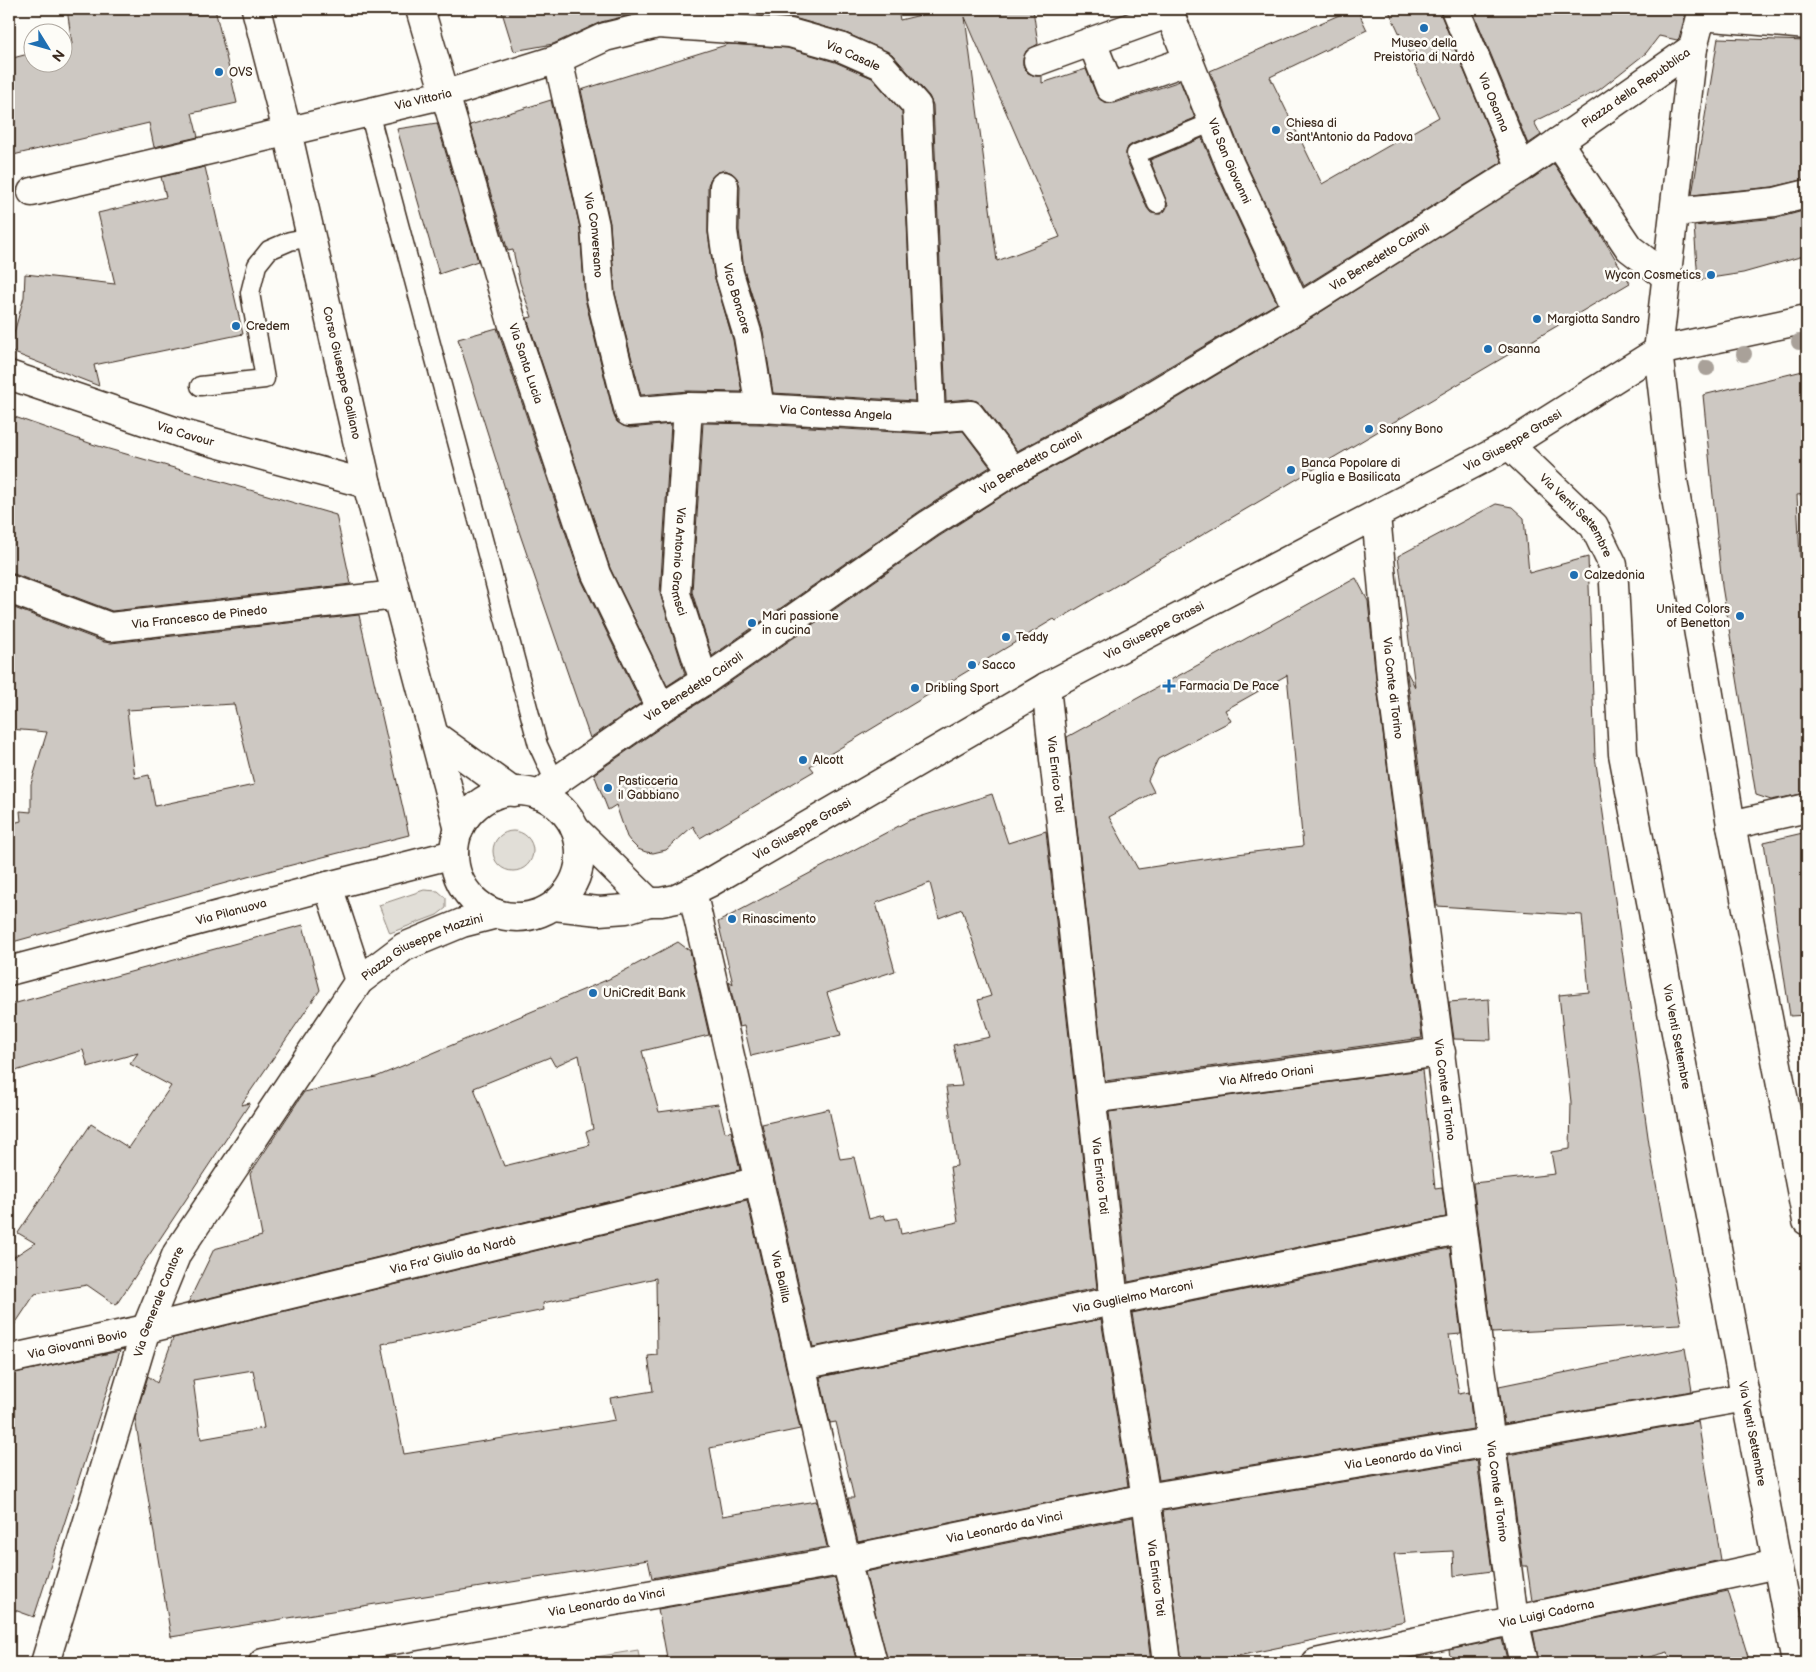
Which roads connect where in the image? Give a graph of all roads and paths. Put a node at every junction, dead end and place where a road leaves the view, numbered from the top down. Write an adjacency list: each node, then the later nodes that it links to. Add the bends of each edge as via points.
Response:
1 (256, 9): 15 (street, Corso Giuseppe Galliano)
2 (420, 9): 12 (street, Via Santa Lucia)
3 (1455, 9): 17 (street, Via Osanna)
4 (1169, 11): 7 (street); 10 (street, Via San Giovanni)
5 (1702, 12): 6 (street); 8 (street)
6 (1807, 25)
7 (1092, 42): 10 (street, via 1110,88); 11 (street)
8 (1694, 48): 16 (street, Piazza della Repubblica); 22 (street, Piazza della Repubblica)
9 (558, 59): 12 (street, Via Vittoria); 32 (street, Via Conversano, via 595,226 600,295); 33 (street, Via Casale, via 605,37 658,24 790,33 840,47 881,65 917,106)
10 (1189, 60): 14 (street, Via San Giovanni)
11 (1038, 61)
12 (446, 94): 13 (street, Via Vittoria); 42 (street, Via Santa Lucia, via 512,322 596,574)
13 (369, 112): 15 (street, Via Vittoria); 44 (lane, via 538,745)
14 (1213, 122): 21 (lane, via 1136,154); 25 (street, Via San Giovanni)
15 (287, 132): 19 (street, Via Vittoria); 23 (street, Corso Giuseppe Galliano)
16 (1558, 142): 17 (street, Piazza della Repubblica); 24 (street, via 1629,248)
17 (1521, 168): 25 (street, Via Benedetto Cairoli)
18 (724, 186): 31 (street, Vico Boncore, via 723,231 729,274 748,336)
19 (32, 192)
20 (1807, 194): 22 (street, via 1775,202)
21 (1156, 204)
22 (1674, 212): 24 (street, Piazza della Repubblica)
23 (311, 237): 29 (lane, via 269,250 257,264 250,293 265,379); 36 (street, Corso Giuseppe Galliano)
24 (1667, 277): 27 (street, Piazza della Repubblica)
25 (1297, 309): 35 (street, Via Benedetto Cairoli, via 1134,406)
26 (1807, 319): 27 (street, Via Giuseppe Grassi)
27 (1658, 351): 34 (street, Via Giuseppe Grassi); 46 (street, via 1673,480)
28 (9, 375): 36 (street, Via Cavour, via 183,434)
29 (200, 386)
30 (688, 407): 31 (street, Via Contessa Angela); 32 (street, Via Contessa Angela); 40 (street, Via Antonio Gramsci, via 676,594)
31 (760, 408): 33 (street, Via Contessa Angela)
32 (629, 412)
33 (931, 418): 35 (street, Via Contessa Angela, via 970,415)
34 (1509, 444): 37 (street, Via Giuseppe Grassi); 66 (street, Via Venti Settembre, via 1594,526 1614,564 1623,754)
35 (1013, 471): 40 (street, Via Benedetto Cairoli)
36 (366, 484): 39 (street, Corso Giuseppe Galliano)
37 (1376, 515): 41 (street, Via Giuseppe Grassi); 56 (street, Via Conte di Torino, via 1391,677)
38 (9, 589): 39 (street, Via Francesco de Pinedo, via 110,627)
39 (396, 595): 43 (street, Corso Giuseppe Galliano)
40 (704, 681): 42 (street, Via Benedetto Cairoli)
41 (1046, 687): 50 (street, Via Giuseppe Grassi); 57 (street, Via Enrico Toti)
42 (660, 708): 44 (street, Via Benedetto Cairoli)
43 (434, 735): 44 (street); 48 (street, Corso Giuseppe Galliano)
44 (535, 789): 47 (street, Piazza Giuseppe Mazzini, via 566,814); 48 (street, via 496,795 481,803 468,815)
45 (1807, 808): 46 (street)
46 (1731, 825): 58 (street)
47 (575, 829): 51 (street, Piazza Giuseppe Mazzini); 52 (street, Piazza Giuseppe Mazzini, via 580,849 578,871 569,890)
48 (457, 842): 49 (street, Via Pilanuova); 53 (street, Piazza Giuseppe Mazzini, via 457,874 466,892 480,906)
49 (328, 886): 54 (street, Via Pilanuova); 55 (street, Piazza Giuseppe Mazzini)
50 (692, 891): 51 (street, Via Giuseppe Grassi, via 676,899); 59 (street, Via Balilla)
51 (649, 902): 52 (street, via 599,912)
52 (554, 906): 53 (street, Piazza Giuseppe Mazzini, via 536,915 516,917)
53 (497, 914): 55 (street, Piazza Giuseppe Mazzini, via 462,923 404,947)
54 (9, 971)
55 (360, 981): 63 (street, Via Generale Cantore, via 177,1253)
56 (1441, 1052): 57 (street, Via Alfredo Oriani); 61 (street, Via Conte di Torino)
57 (1092, 1099): 62 (street, Via Enrico Toti)
58 (1800, 1142): 60 (street)
59 (759, 1180): 63 (street, Via Fra' Giulio da Nardò); 65 (street, Via Balilla)
60 (1807, 1220)
61 (1462, 1229): 62 (street, Via Guglielmo Marconi); 67 (street, Via Conte di Torino)
62 (1114, 1301): 65 (street, Via Guglielmo Marconi); 68 (street, Via Enrico Toti)
63 (146, 1329): 64 (street, Via Giovanni Bovio); 73 (street, Via Generale Cantore)
64 (9, 1359)
65 (802, 1365): 69 (street, Via Balilla)
66 (1746, 1397): 67 (street, Via Leonardo da Vinci); 70 (street, Via Venti Settembre)
67 (1490, 1442): 68 (street, Via Leonardo da Vinci); 71 (street, Via Conte di Torino)
68 (1146, 1498): 69 (street, Via Leonardo da Vinci); 76 (street, Via Enrico Toti)
69 (846, 1560): 72 (street, Via Leonardo da Vinci); 75 (street, Via Balilla)
70 (1777, 1564): 71 (street, Via Luigi Cadorna); 79 (street, Via Venti Settembre)
71 (1514, 1620): 77 (street, Via Luigi Cadorna); 78 (street, Via Conte di Torino)
72 (298, 1660): 74 (street, Via Leonardo da Vinci)
73 (45, 1663)
74 (263, 1663)
75 (873, 1663)
76 (1167, 1663)
77 (1316, 1663)
78 (1524, 1663)
79 (1796, 1663)

